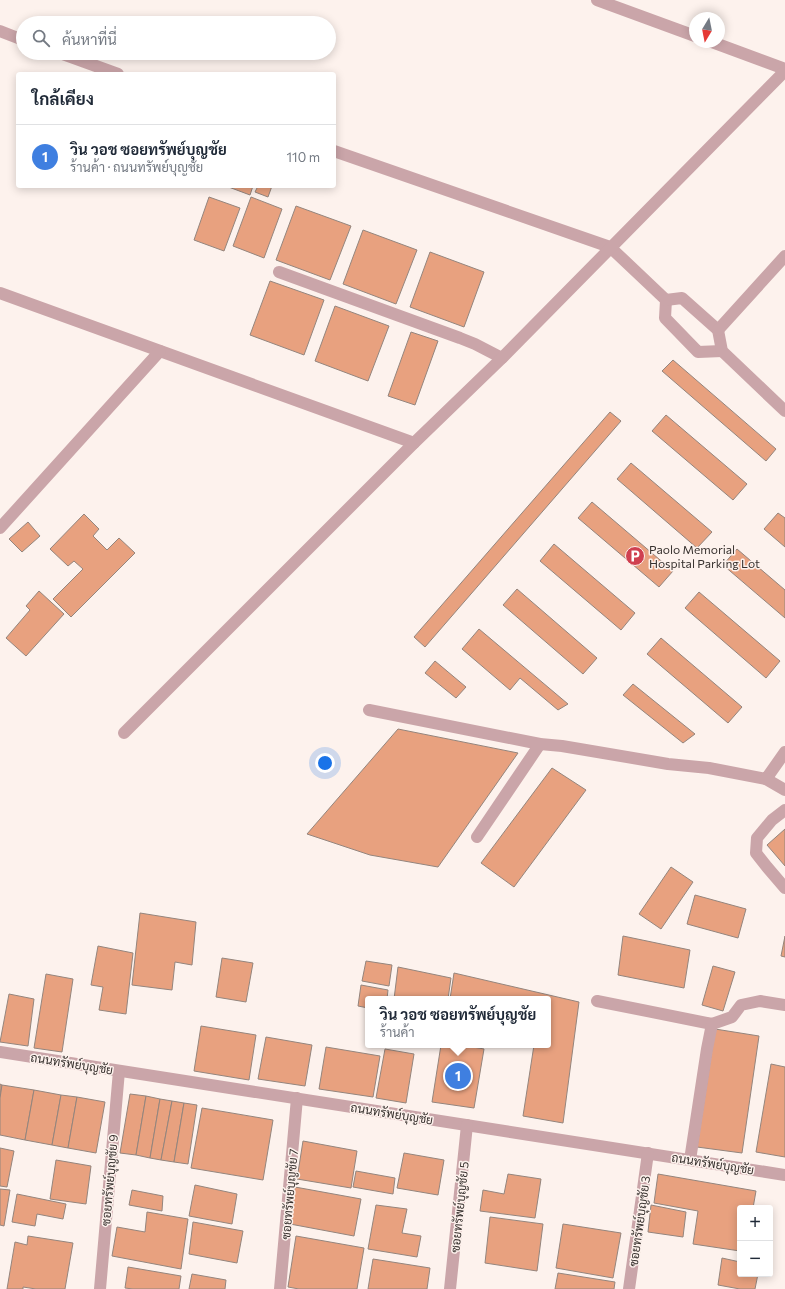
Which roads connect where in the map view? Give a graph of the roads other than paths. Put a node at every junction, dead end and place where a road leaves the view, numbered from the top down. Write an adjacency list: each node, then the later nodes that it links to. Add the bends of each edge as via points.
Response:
1 (597, 0): 3 (street)
2 (0, 31): 4 (street)
3 (689, 34)
4 (16, 37)
5 (725, 47): 7 (street)
6 (79, 60): 8 (street)
7 (785, 70): 10 (street)
8 (112, 72)
9 (336, 152): 10 (street)
10 (610, 247): 14 (street); 18 (street)
11 (785, 256): 15 (street)
12 (279, 272): 18 (street, via 460,338)
13 (0, 293): 16 (street)
14 (666, 300): 15 (street, via 682,298); 17 (street, via 665,318 698,352)
15 (718, 330): 17 (street)
16 (160, 351): 20 (street); 21 (street)
17 (722, 351): 19 (street)
18 (502, 358): 20 (street)
19 (785, 411)
20 (414, 443): 23 (street)
21 (0, 528)
22 (369, 710): 24 (street)
23 (124, 733)
24 (540, 744): 26 (street, via 709,768); 29 (street)
25 (785, 752): 26 (street)
26 (766, 779): 27 (street)
27 (785, 790)
28 (785, 810): 30 (street, via 772,820 758,838 756,852)
29 (477, 837)
30 (785, 888)
31 (597, 1001): 33 (street)
32 (785, 1005): 33 (street, via 760,1001 741,1005 732,1017)
33 (712, 1024): 39 (street)
34 (0, 1052): 35 (street, ถนนทรัพย์บุญชัย)
35 (119, 1071): 36 (street, ถนนทรัพย์บุญชัย); 41 (street, ซอยทรัพย์บุญชัย 9)
36 (297, 1098): 37 (street, ถนนทรัพย์บุญชัย); 42 (street, ซอยทรัพย์บุญชัย 7)
37 (467, 1125): 38 (street, ถนนทรัพย์บุญชัย); 43 (street, ซอยทรัพย์บุญชัย 5)
38 (648, 1153): 39 (street, ถนนทรัพย์บุญชัย); 44 (street, ซอยทรัพย์บุญชัย 3)
39 (690, 1160): 40 (street, ถนนทรัพย์บุญชัย)
40 (785, 1174)
41 (100, 1289)
42 (280, 1289)
43 (450, 1289)
44 (629, 1289)

